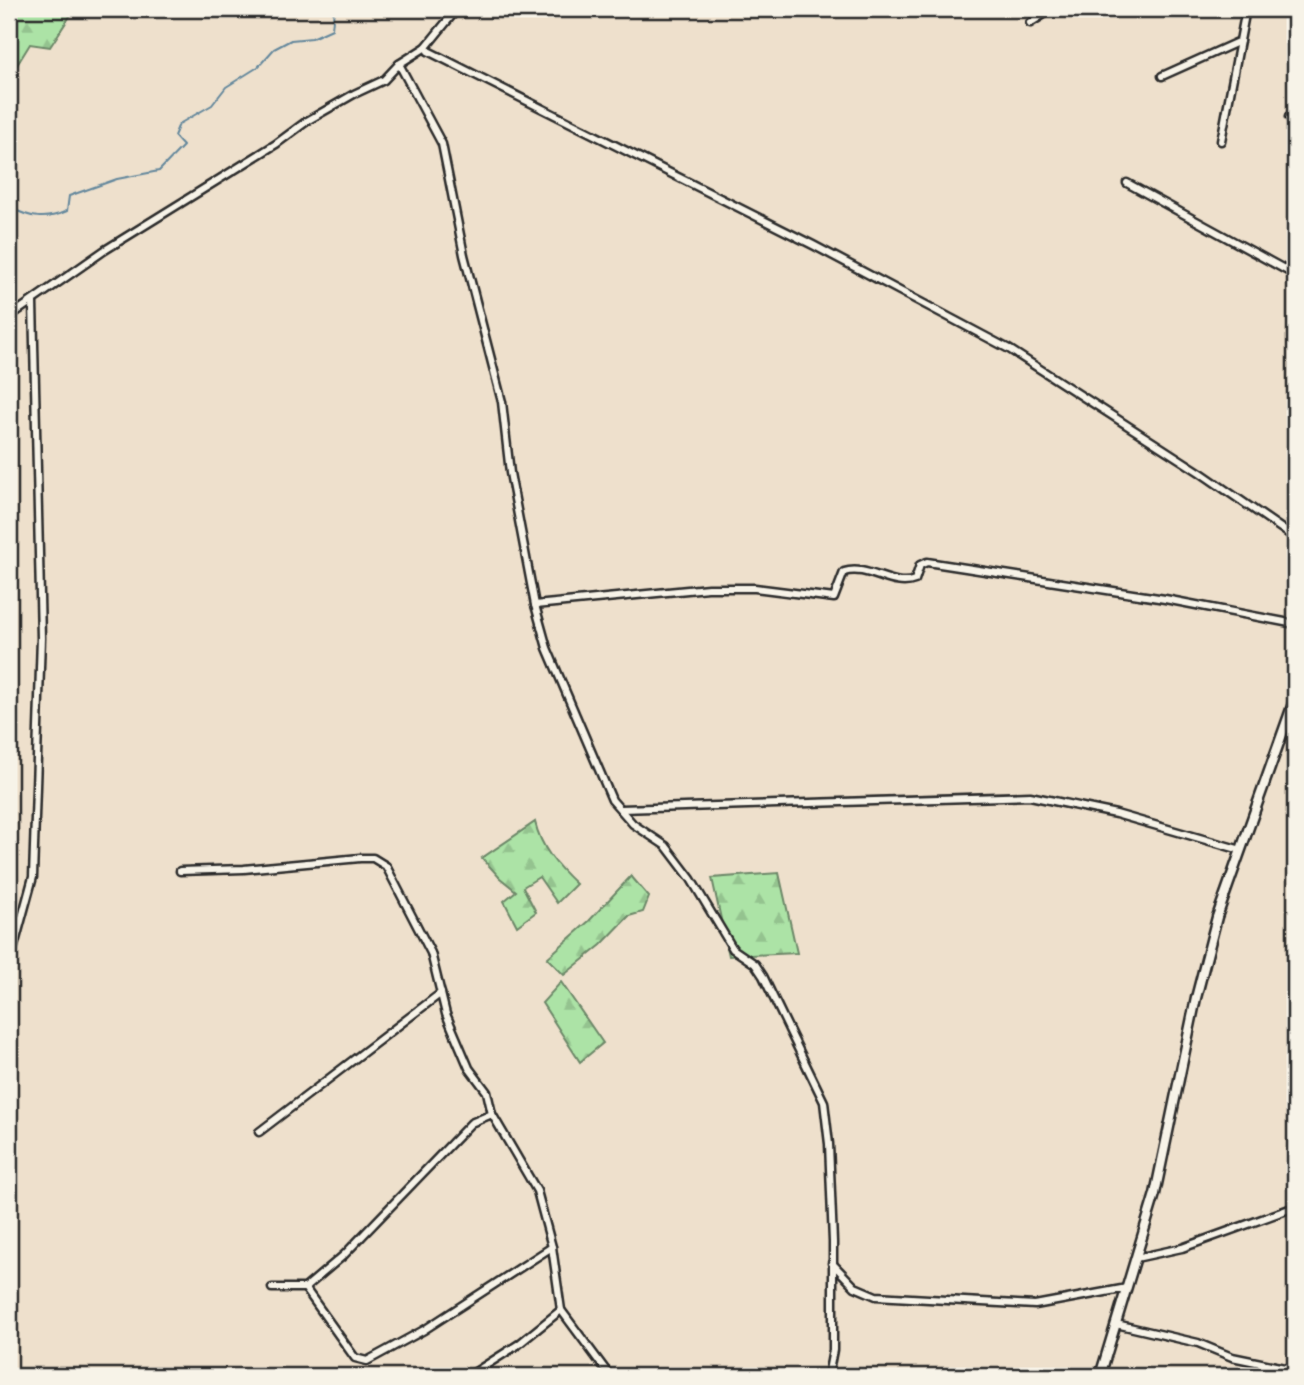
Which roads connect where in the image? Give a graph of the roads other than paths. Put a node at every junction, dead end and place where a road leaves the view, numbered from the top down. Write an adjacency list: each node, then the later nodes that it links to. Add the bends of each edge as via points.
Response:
1 (457, 9): 6 (street)
2 (1052, 9): 4 (street)
3 (1247, 9): 5 (street)
4 (1030, 23)
5 (1240, 41): 8 (street); 9 (street)
6 (426, 47): 7 (street); 14 (street, via 1009,349)
7 (399, 64): 12 (street, via 384,80 307,121 104,250); 15 (street, via 442,144 464,255 502,402)
8 (1162, 76)
9 (1221, 141)
10 (1127, 183): 11 (street)
11 (1295, 275)
12 (33, 302): 13 (street); 21 (street, via 41,638 33,877)
13 (9, 317)
14 (1295, 537)
15 (535, 605): 16 (street, via 708,588 755,588 834,598 844,572 857,570 913,582 920,565 927,562); 18 (street, via 547,648 612,800)
16 (1295, 624)
17 (1295, 698): 19 (street)
18 (621, 809): 19 (street, via 1030,796 1082,805); 28 (street, via 633,824 666,846 733,949 759,970 813,1074 824,1102 829,1144)
19 (1241, 850): 27 (street, via 1206,955 1164,1158)
20 (180, 871): 22 (street, via 373,858 386,866 431,953)
21 (9, 965)
22 (441, 993): 23 (street, via 453,1032 469,1068 487,1092); 24 (street)
23 (492, 1114): 26 (street, via 537,1191); 30 (street, via 471,1123 344,1255)
24 (259, 1132)
25 (1295, 1208): 27 (street, via 1182,1248)
26 (552, 1247): 30 (street, via 407,1341 367,1361 355,1358); 32 (street)
27 (1136, 1258): 31 (street)
28 (832, 1263): 31 (street, via 855,1287 876,1296 1035,1305); 37 (street, via 833,1350)
29 (272, 1288): 30 (street)
30 (305, 1288)
31 (1127, 1288): 33 (street)
32 (561, 1310): 35 (street); 36 (street)
33 (1116, 1324): 34 (street); 38 (street)
34 (1295, 1370)
35 (469, 1376)
36 (610, 1376)
37 (828, 1376)
38 (1100, 1376)

